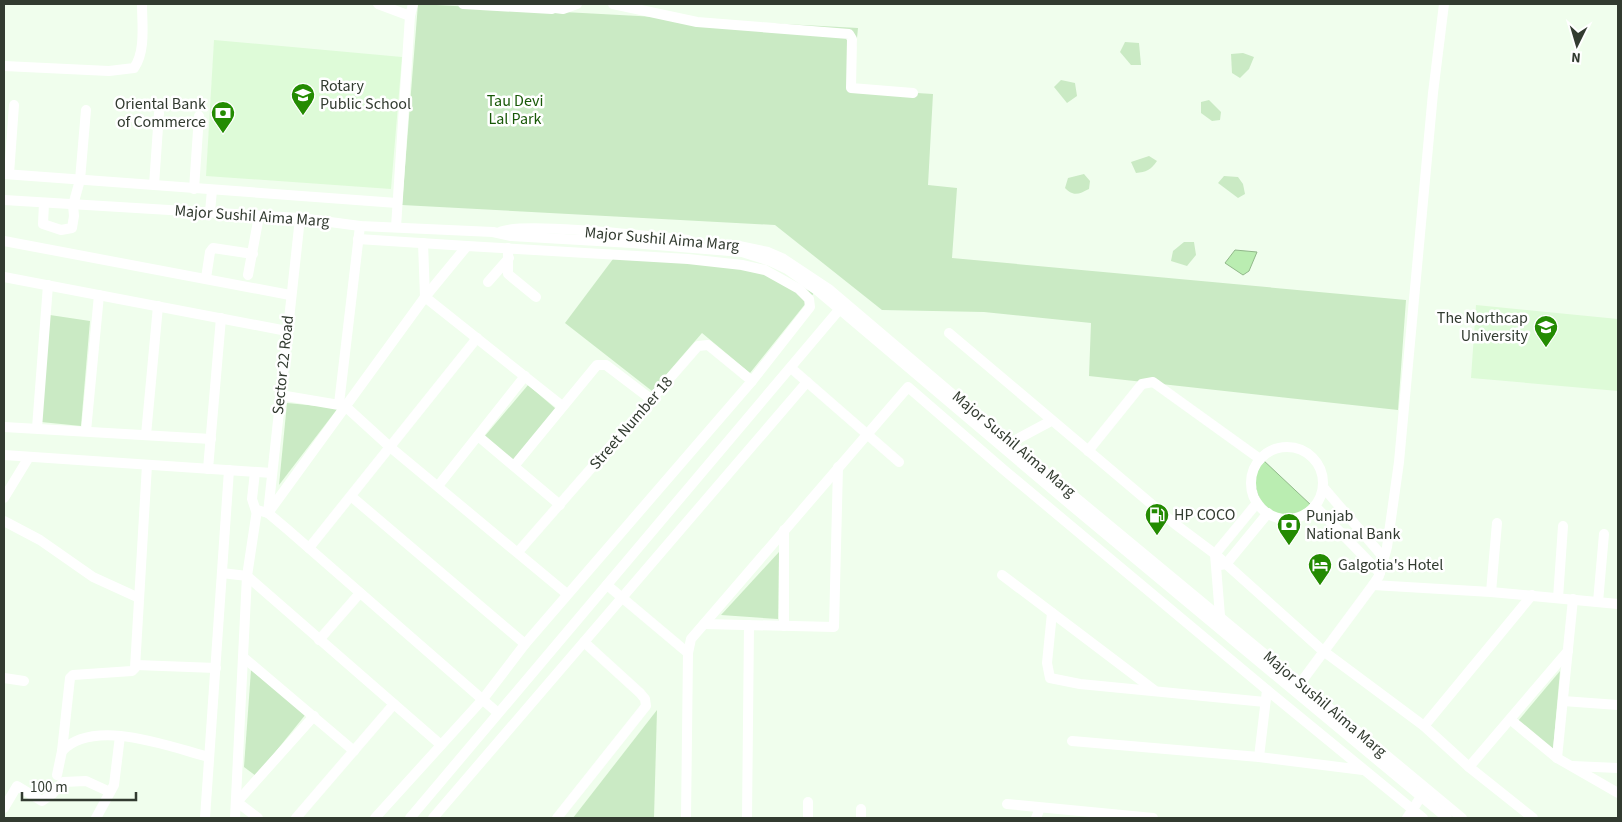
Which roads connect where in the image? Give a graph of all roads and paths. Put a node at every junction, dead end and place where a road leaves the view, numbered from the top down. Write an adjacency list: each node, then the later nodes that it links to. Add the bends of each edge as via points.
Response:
1 (142, 4): 10 (street, via 142,42 139,61 134,68 109,71)
2 (378, 4): 9 (street)
3 (413, 4): 9 (street)
4 (463, 4): 8 (street)
5 (577, 4): 8 (street, via 563,10)
6 (613, 4): 11 (street, via 686,20 849,34 852,39 851,88)
7 (1444, 4): 101 (street, via 1399,462)
8 (558, 6)
9 (410, 16): 23 (street)
10 (4, 66)
11 (913, 93)
12 (14, 105): 16 (street)
13 (86, 110): 17 (street)
14 (159, 113): 18 (street)
15 (199, 116): 19 (street)
16 (6, 174): 17 (street)
17 (80, 180): 18 (street); 24 (street)
18 (154, 185): 19 (street)
19 (194, 189): 20 (street)
20 (212, 190): 23 (street); 25 (street)
21 (4, 200): 22 (street, Major Sushil Aima Marg)
22 (44, 203): 24 (street, Major Sushil Aima Marg); 24 (street, via 43,224 61,230 72,228)
23 (397, 203): 29 (street)
24 (73, 205): 25 (street, Major Sushil Aima Marg)
25 (210, 212): 26 (street, Major Sushil Aima Marg)
26 (259, 216): 27 (street, Major Sushil Aima Marg); 35 (street)
27 (300, 218): 28 (street, Major Sushil Aima Marg); 42 (street, Sector 22 Road)
28 (360, 226): 29 (street, Major Sushil Aima Marg); 30 (street)
29 (396, 227): 46 (street, Major Sushil Aima Marg, via 500,232 510,228 576,231 748,247 782,258 830,290)
30 (358, 239): 32 (street); 59 (street)
31 (4, 241): 38 (street)
32 (423, 243): 33 (street); 44 (street)
33 (468, 246): 34 (street); 44 (street)
34 (509, 252): 39 (street); 43 (street, via 510,277); 54 (street, via 715,262 754,267 779,278 807,295 810,307)
35 (253, 254): 36 (street); 38 (street, via 213,248)
36 (248, 275)
37 (4, 277): 40 (street)
38 (206, 278): 42 (street)
39 (488, 282)
40 (48, 285): 41 (street); 63 (street)
41 (99, 295): 45 (street); 64 (street)
42 (290, 295): 48 (street, Sector 22 Road)
43 (536, 296)
44 (426, 297): 50 (street); 59 (street)
45 (158, 306): 47 (street); 66 (street)
46 (842, 306): 51 (street); 53 (street, Major Sushil Aima Marg); 69 (street, Major Sushil Aima Marg)
47 (220, 318): 48 (street); 68 (street)
48 (286, 331): 57 (street, Sector 22 Road)
49 (949, 333): 61 (street)
50 (477, 338): 52 (street); 70 (street)
51 (791, 368): 55 (street); 107 (street)
52 (525, 376): 60 (street); 67 (street)
53 (919, 376): 56 (street); 132 (street, Major Sushil Aima Marg)
54 (752, 382): 58 (street, Street Number 18, via 708,345 701,344); 111 (street)
55 (807, 382): 65 (street); 114 (street)
56 (908, 387): 65 (street); 136 (street)
57 (280, 395): 59 (street); 82 (street, Sector 22 Road)
58 (652, 400): 60 (street, via 601,364); 88 (street, Street Number 18)
59 (342, 405): 70 (street); 91 (street)
60 (562, 406): 77 (street)
61 (1051, 421): 69 (street); 71 (street)
62 (4, 427): 63 (street)
63 (37, 428): 64 (street)
64 (86, 431): 66 (street)
65 (867, 434): 75 (street); 78 (street)
66 (146, 435): 68 (street)
67 (478, 436): 77 (street); 83 (street)
68 (211, 439): 79 (street)
69 (1010, 443): 120 (street, Major Sushil Aima Marg)
70 (390, 447): 83 (street); 85 (street)
71 (1088, 451): 74 (street, via 1142,384 1153,382); 100 (street)
72 (4, 455): 73 (street)
73 (29, 457): 76 (street); 86 (street)
74 (1260, 458): 84 (street, via 1279,447 1302,450 1319,465); 87 (street, via 1251,480)
75 (899, 462)
76 (147, 465): 79 (street); 113 (street)
77 (514, 466): 88 (street)
78 (838, 467): 96 (street); 123 (street, via 836,624 832,628)
79 (208, 469): 80 (street)
80 (229, 470): 81 (street); 103 (street)
81 (255, 472): 82 (street); 90 (street, via 252,499)
82 (272, 473): 91 (street, Sector 22 Road)
83 (438, 486): 99 (street)
84 (1323, 487): 89 (street); 101 (street)
85 (352, 497): 98 (street); 126 (street)
86 (4, 498)
87 (1256, 502): 92 (street); 100 (street)
88 (560, 504): 99 (street, Street Number 18)
89 (1315, 506): 92 (street, via 1298,517 1282,518); 104 (street)
90 (256, 512): 91 (street); 106 (street)
91 (268, 513): 98 (street)
92 (1268, 513): 102 (street)
93 (4, 521): 113 (street, via 40,540 93,577)
94 (1497, 523): 109 (street)
95 (1563, 526): 115 (street)
96 (784, 530): 121 (street); 123 (street)
97 (1604, 534): 117 (street)
98 (309, 548): 110 (street)
99 (518, 552): 111 (street)
100 (1215, 554): 102 (street)
101 (1384, 558): 104 (street)
102 (1221, 565): 120 (street); 127 (street)
103 (222, 573): 106 (street); 133 (street)
104 (1380, 573): 108 (street)
105 (1002, 575): 119 (street)
106 (247, 576): 124 (street); 130 (street)
107 (607, 585): 114 (street); 144 (street)
108 (1373, 585): 109 (street); 127 (street)
109 (1491, 592): 112 (street)
110 (360, 593): 124 (street); 139 (street)
111 (568, 594): 126 (street)
112 (1532, 595): 115 (street); 147 (street)
113 (139, 598): 131 (street)
114 (622, 598): 125 (street); 129 (street)
115 (1558, 598): 116 (street)
116 (1572, 599): 117 (street); 128 (street)
117 (1598, 602): 118 (street)
118 (1618, 604)
119 (1052, 613): 138 (street); 138 (street, via 1047,664 1050,678)
120 (1220, 616): 137 (street, Major Sushil Aima Marg)
121 (704, 624): 122 (street); 129 (street, via 691,639)
122 (749, 625): 123 (street); 181 (street)
123 (784, 626)
124 (319, 640): 142 (street)
125 (584, 642): 178 (street); 179 (street, via 640,693 646,706)
126 (525, 644): 139 (street)
127 (1322, 650): 137 (street); 147 (street)
128 (1568, 651): 140 (street); 146 (street)
129 (688, 654): 180 (street)
130 (243, 656): 145 (street); 164 (street)
131 (136, 665): 133 (street); 151 (street, via 132,671 72,675)
132 (1264, 666): 136 (street); 137 (street, Major Sushil Aima Marg)
133 (216, 668): 153 (street)
134 (4, 678): 135 (street)
135 (24, 681)
136 (1266, 688): 141 (street); 159 (street)
137 (1297, 688): 163 (street, Major Sushil Aima Marg)
138 (1155, 691): 141 (street)
139 (483, 699): 144 (street); 150 (street)
140 (1563, 701): 143 (street); 155 (street)
141 (1265, 702): 154 (street)
142 (394, 704): 150 (street); 152 (street)
143 (1618, 705)
144 (498, 713): 177 (street)
145 (314, 716): 152 (street); 164 (street)
146 (1511, 720): 155 (street); 157 (street)
147 (1424, 726): 157 (street)
148 (120, 736): 151 (street, via 80,738); 153 (street); 161 (street, via 116,774)
149 (1072, 742): 154 (street)
150 (441, 745): 176 (street)
151 (62, 751): 160 (street)
152 (354, 751): 175 (street)
153 (209, 757): 172 (street)
154 (1260, 758): 159 (street)
155 (1557, 758): 156 (street)
156 (1568, 766): 158 (street); 162 (street)
157 (1469, 767): 186 (street)
158 (1618, 768)
159 (1363, 770): 169 (street)
160 (57, 775)
161 (110, 792): 167 (street, via 86,781 63,782 42,800 16,786); 171 (street)
162 (1618, 793)
163 (1428, 796): 169 (street); 184 (street, Major Sushil Aima Marg); 185 (street, Major Sushil Aima Marg)
164 (236, 802): 173 (street); 174 (street)
165 (808, 802): 182 (street)
166 (1007, 804): 168 (street)
167 (4, 808)
168 (1038, 813): 170 (street)
169 (1414, 815)
170 (1127, 817): 183 (street)
171 (96, 818)
172 (204, 818)
173 (235, 818)
174 (258, 818)
175 (296, 818)
176 (375, 818)
177 (410, 818)
178 (433, 818)
179 (558, 818)
180 (686, 818)
181 (747, 818)
182 (808, 818)
183 (1153, 818)
184 (1446, 818)
185 (1462, 818)
186 (1533, 818)

